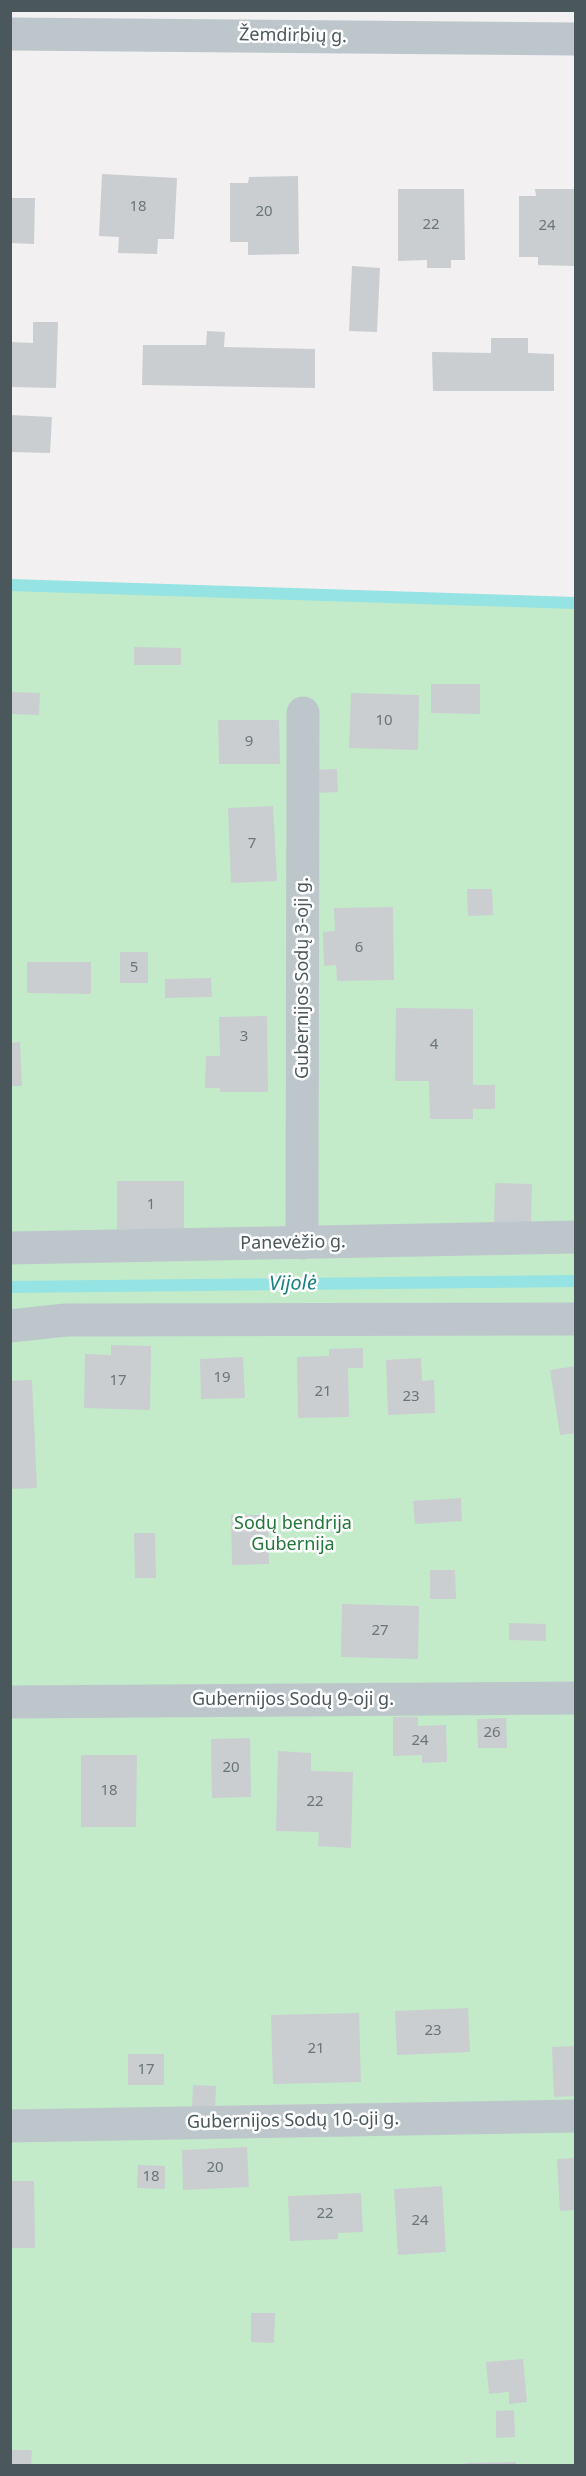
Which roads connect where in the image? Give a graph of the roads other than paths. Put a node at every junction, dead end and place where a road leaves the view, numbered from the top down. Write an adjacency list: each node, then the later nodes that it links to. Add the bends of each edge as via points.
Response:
1 (10, 34): 2 (street, Žemdirbių g.)
2 (576, 39)
3 (303, 713): 5 (street, Gubernijos Sodų 3-oji g.)
4 (576, 1237): 5 (street, Panevėžio g.)
5 (302, 1242): 6 (street, Panevėžio g.)
6 (10, 1248)
7 (576, 1319): 8 (street, via 66,1320)
8 (10, 1326)
9 (576, 1698): 10 (street, Gubernijos Sodų 9-oji g.)
10 (10, 1702)
11 (576, 2116): 12 (street, Gubernijos Sodų 10-oji g.)
12 (10, 2126)

